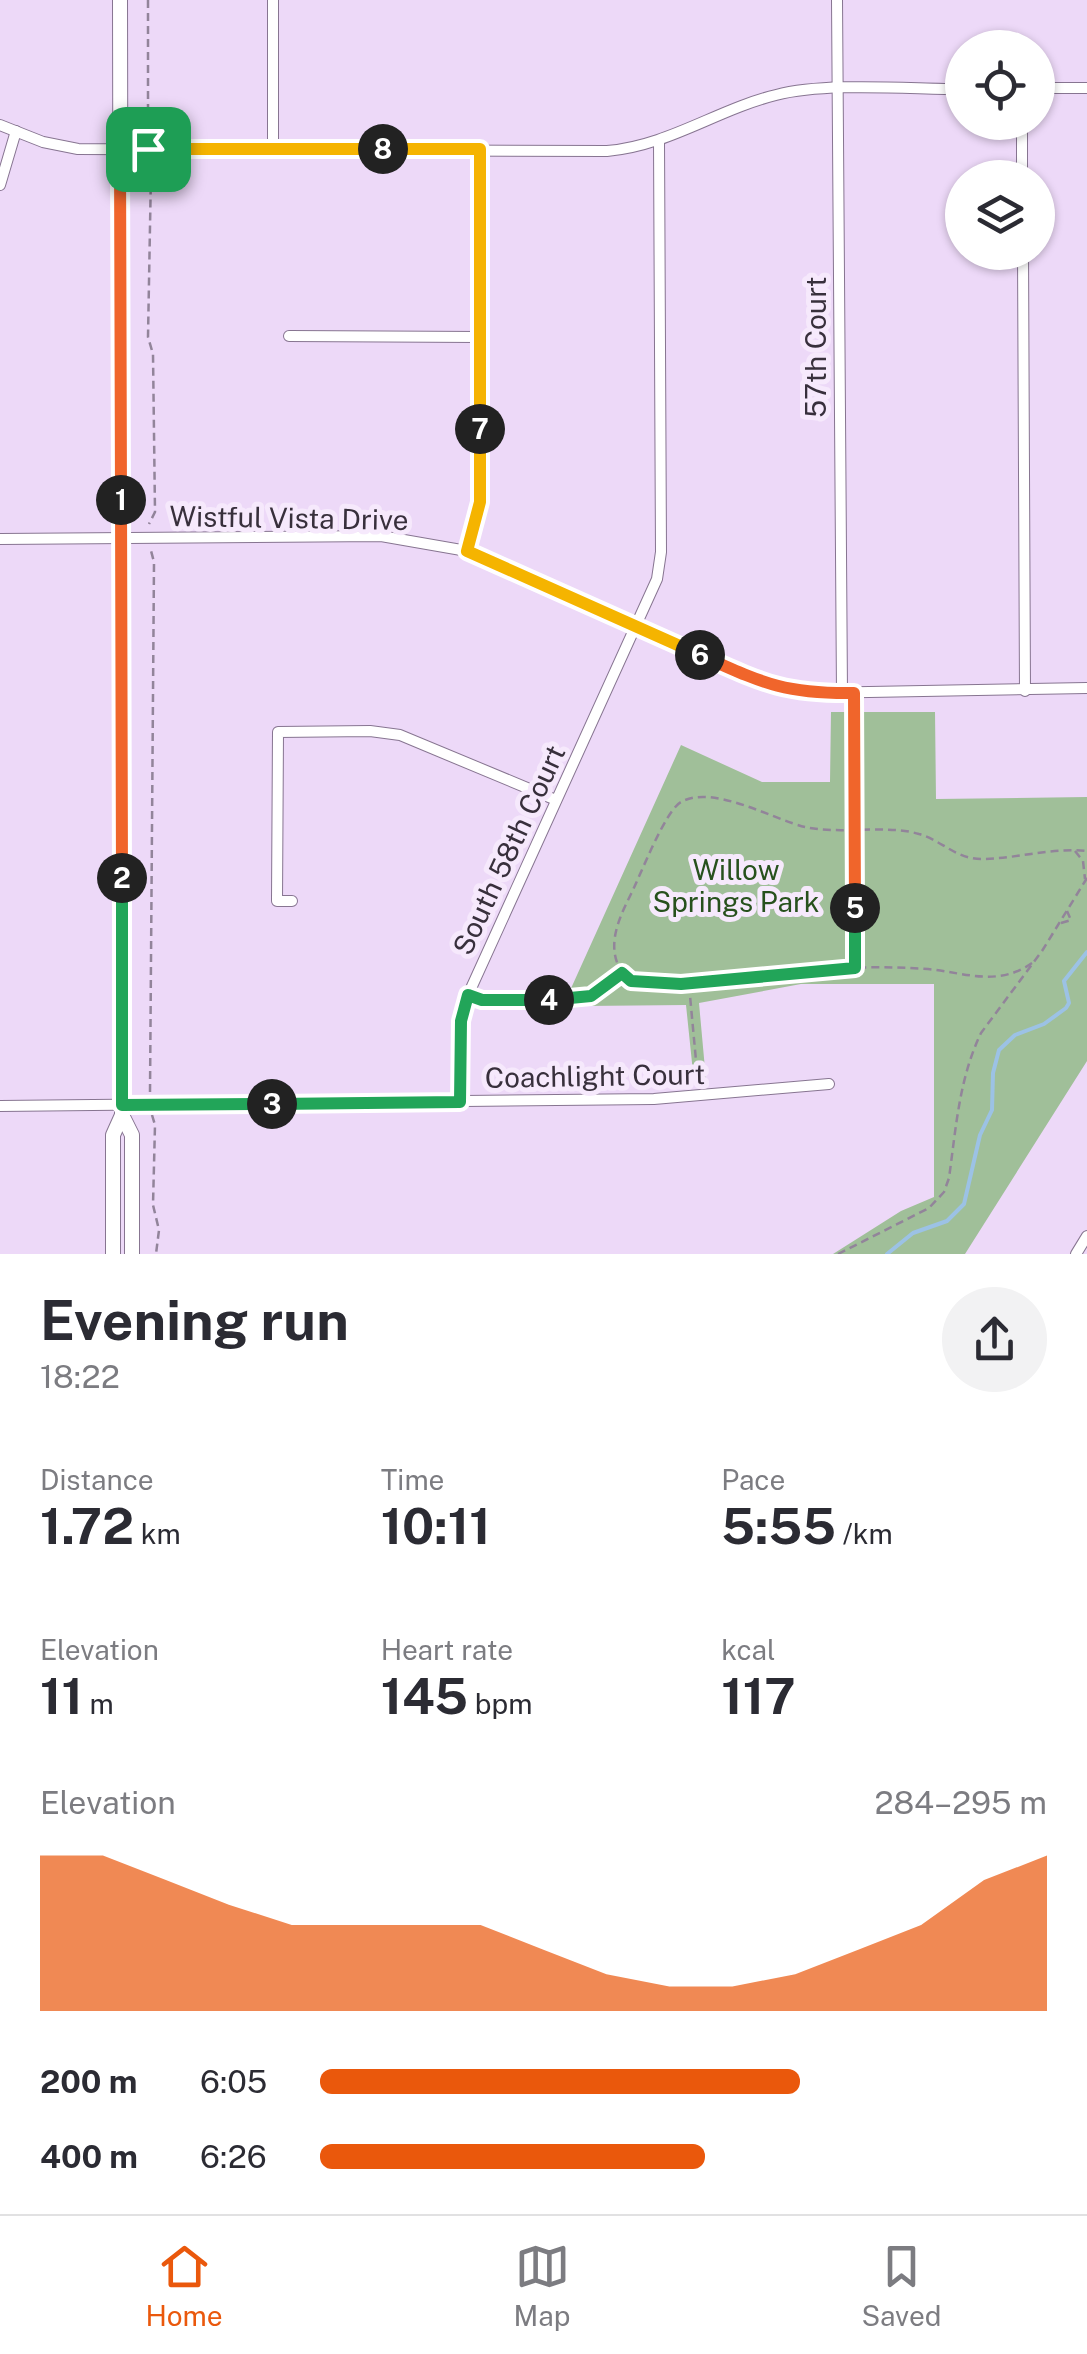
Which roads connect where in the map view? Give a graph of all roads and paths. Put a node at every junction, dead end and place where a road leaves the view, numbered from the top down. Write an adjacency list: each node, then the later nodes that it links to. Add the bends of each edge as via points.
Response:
1 (120, 0): 13 (street)
2 (148, 0): 10 (path)
3 (273, 0): 14 (street)
4 (837, 0): 8 (street, 57th Court)
5 (945, 88): 8 (street)
6 (1055, 88): 7 (street)
7 (1087, 88)
8 (838, 90): 12 (street, via 775,95); 29 (street, 57th Court)
9 (0, 125): 11 (street)
10 (148, 128)
11 (16, 130): 13 (street, via 78,149); 17 (street)
12 (659, 141): 15 (street, via 608,151); 26 (street, South 58th Court, via 660,562)
13 (120, 149): 14 (street); 22 (street)
14 (273, 149): 15 (street)
15 (480, 149): 20 (street)
16 (148, 168): 21 (path, via 155,512)
17 (0, 185)
18 (1022, 270): 28 (street)
19 (290, 336): 20 (street)
20 (478, 337): 24 (street, via 480,502)
21 (149, 519)
22 (121, 538): 23 (street, Wistful Vista Drive); 24 (street, Wistful Vista Drive, via 381,536); 50 (street)
23 (0, 539)
24 (467, 551): 26 (street, Wistful Vista Drive)
25 (150, 553): 47 (path)
26 (637, 627): 29 (street, Wistful Vista Drive, via 779,689); 30 (street, South 58th Court)
27 (1087, 688): 28 (street, Wistful Vista Drive)
28 (1024, 691): 29 (street, Wistful Vista Drive)
29 (848, 693): 31 (path)
30 (556, 800): 35 (street, via 400,735 278,732 278,901); 44 (street, South 58th Court)
31 (854, 832): 32 (path, via 917,833 975,859); 39 (path); 40 (path, via 801,826 719,798 682,801 668,813 614,931)
32 (1074, 850): 33 (path); 34 (path)
33 (1087, 851)
34 (1086, 878): 36 (path)
35 (292, 901)
36 (1066, 910): 37 (path); 37 (path, via 1071,920)
37 (1060, 922): 38 (path)
38 (1032, 963): 41 (path); 43 (path)
39 (855, 968): 41 (path); 42 (path)
40 (622, 973): 42 (path, via 649,984); 44 (path, via 591,996 571,1000)
41 (1008, 976): 43 (path)
42 (688, 983): 45 (path)
43 (1013, 991): 56 (path, via 967,1063 949,1178 939,1199)
44 (468, 995): 48 (street, South 58th Court, via 461,1021)
45 (698, 1082)
46 (829, 1084): 48 (street, Coachlight Court, via 688,1098)
47 (149, 1086)
48 (460, 1102): 50 (street, Coachlight Court)
49 (0, 1106): 50 (street, Coachlight Court)
50 (122, 1110): 53 (street, via 113,1135); 54 (street, via 132,1135)
51 (152, 1121): 55 (path)
52 (1087, 1236): 57 (street)
53 (113, 1254)
54 (132, 1254)
55 (156, 1254)
56 (838, 1254)
57 (1076, 1254)

